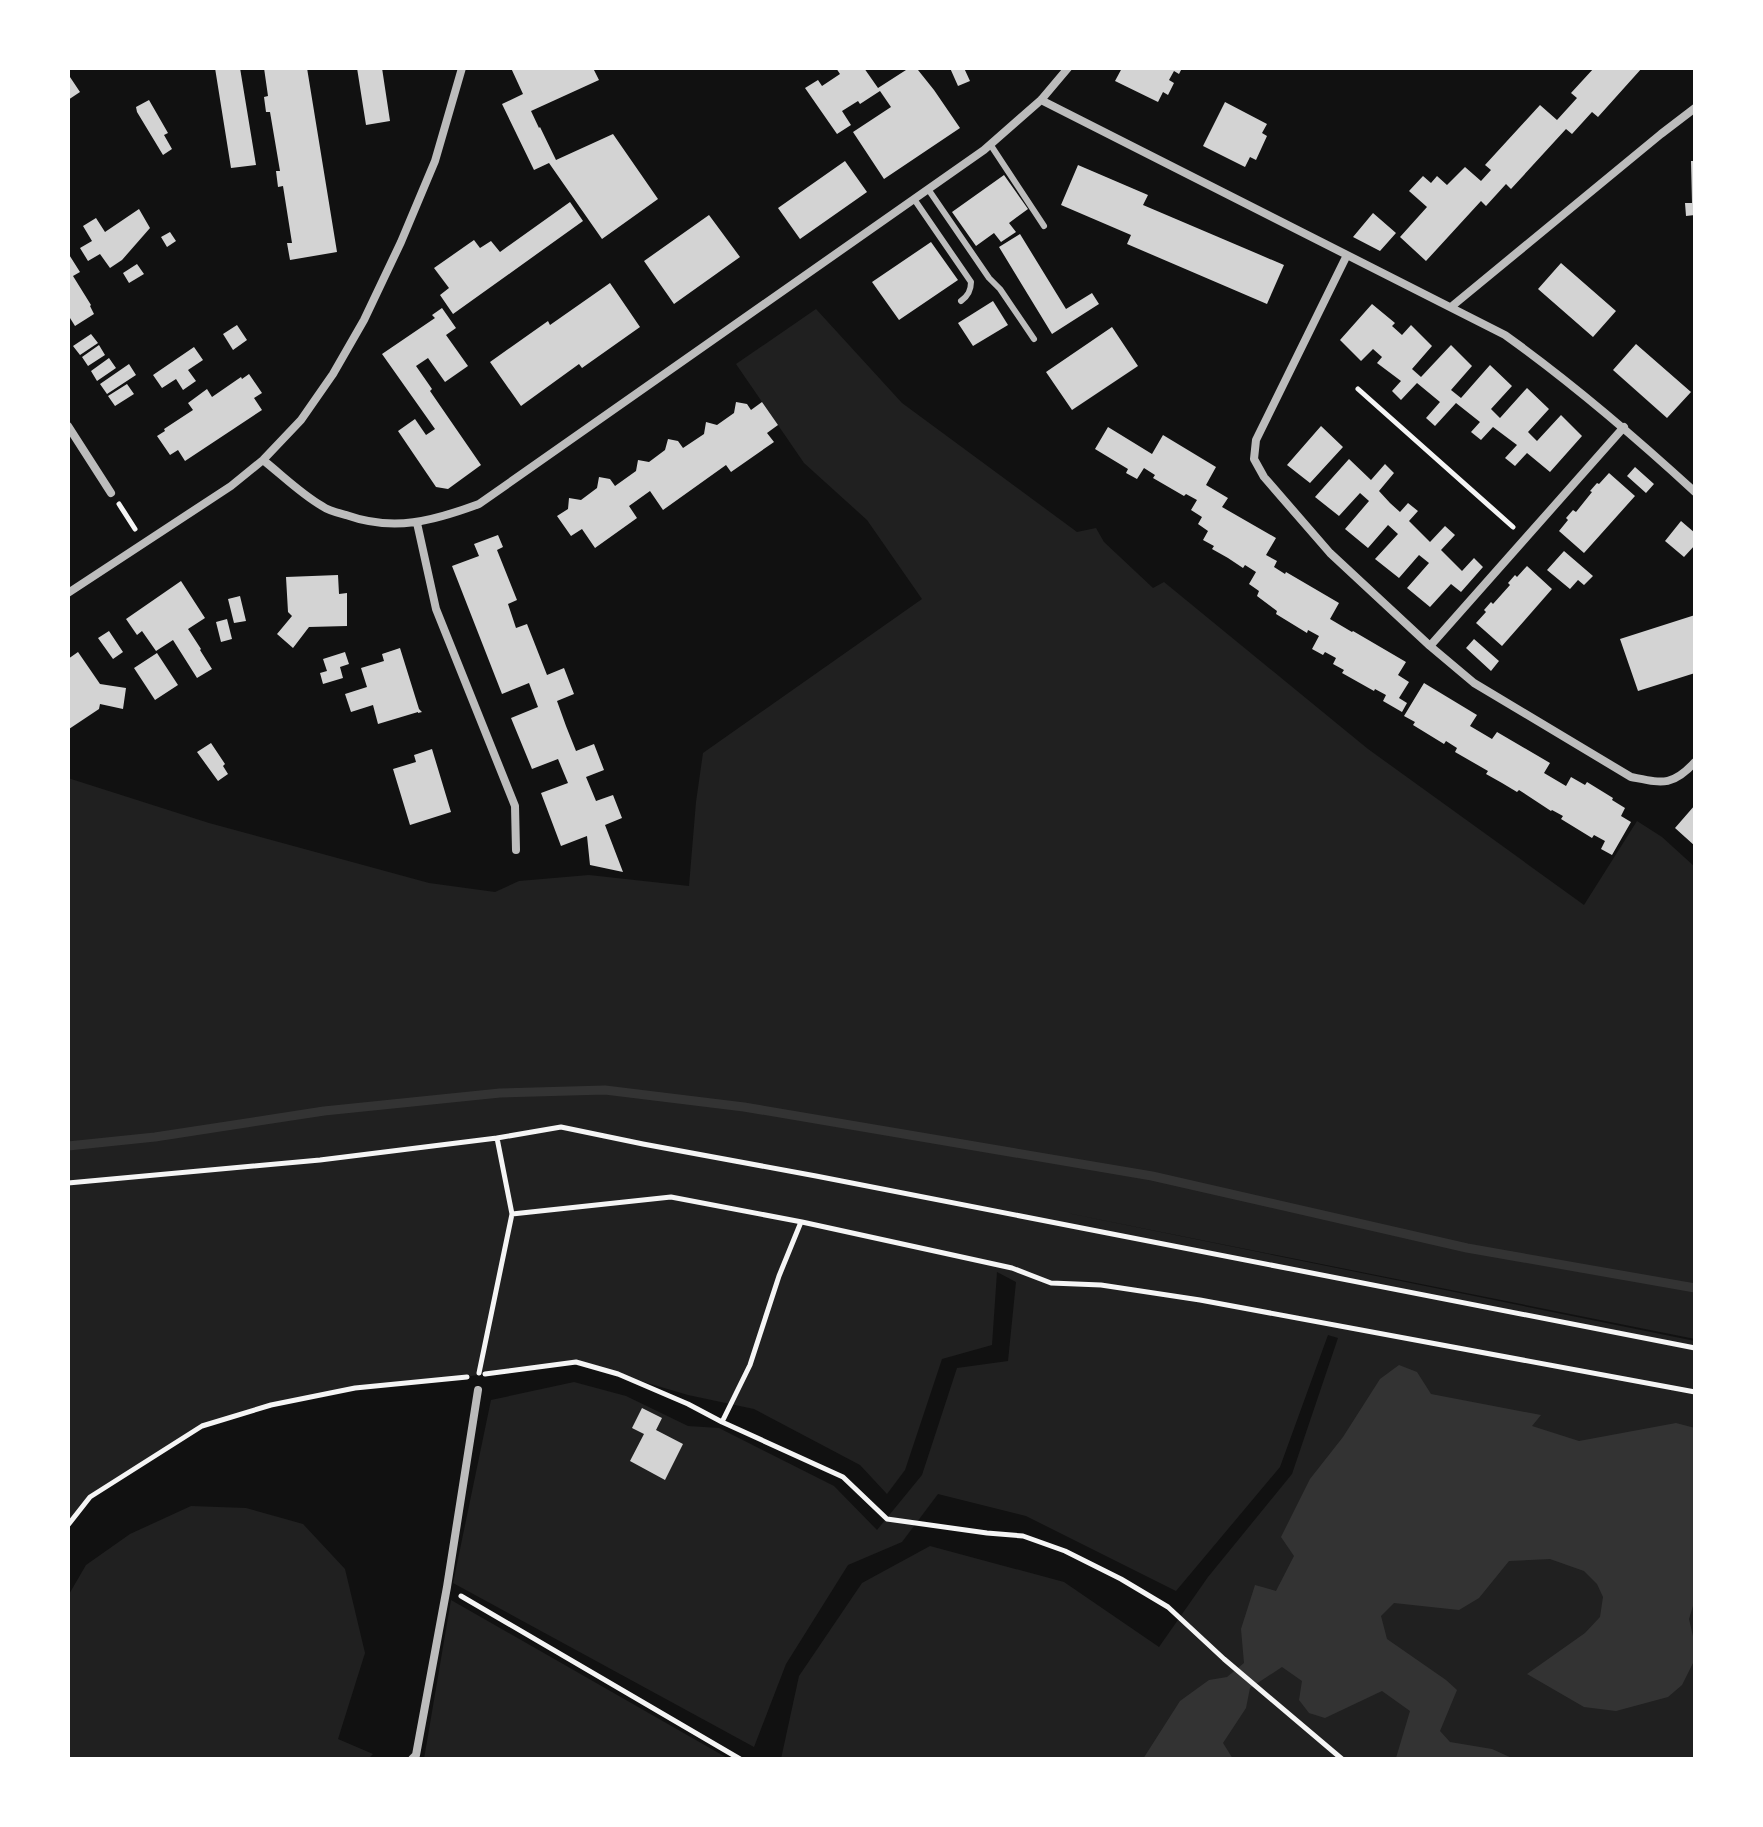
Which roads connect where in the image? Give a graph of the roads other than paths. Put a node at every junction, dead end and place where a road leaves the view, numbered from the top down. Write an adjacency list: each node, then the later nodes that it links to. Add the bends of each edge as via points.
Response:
1 (462, 68): 15 (street, via 435,161 364,320 301,420)
2 (1068, 68): 3 (street)
3 (1041, 100): 5 (street); 9 (street)
4 (1695, 108): 11 (street)
5 (990, 144): 6 (street); 8 (lane)
6 (928, 189): 7 (street); 12 (lane)
7 (914, 199): 10 (lane, via 971,282); 18 (street, via 479,504)
8 (1044, 226)
9 (1347, 255): 11 (street); 20 (street, via 1256,440 1254,459 1330,553)
10 (961, 301)
11 (1451, 307): 14 (street, via 1505,335)
12 (1034, 339)
13 (68, 426): 17 (street)
14 (1624, 427): 16 (street); 20 (street)
15 (263, 460): 18 (street, via 324,508 364,522); 19 (street)
16 (1695, 492)
17 (111, 493)
18 (417, 523): 22 (street, via 436,609 515,806)
19 (68, 593)
20 (1430, 646): 21 (street, via 1474,683 1631,777 1661,783 1683,775)
21 (1695, 762)
22 (516, 850)
23 (478, 1390): 24 (street, via 447,1587)
24 (412, 1759)

